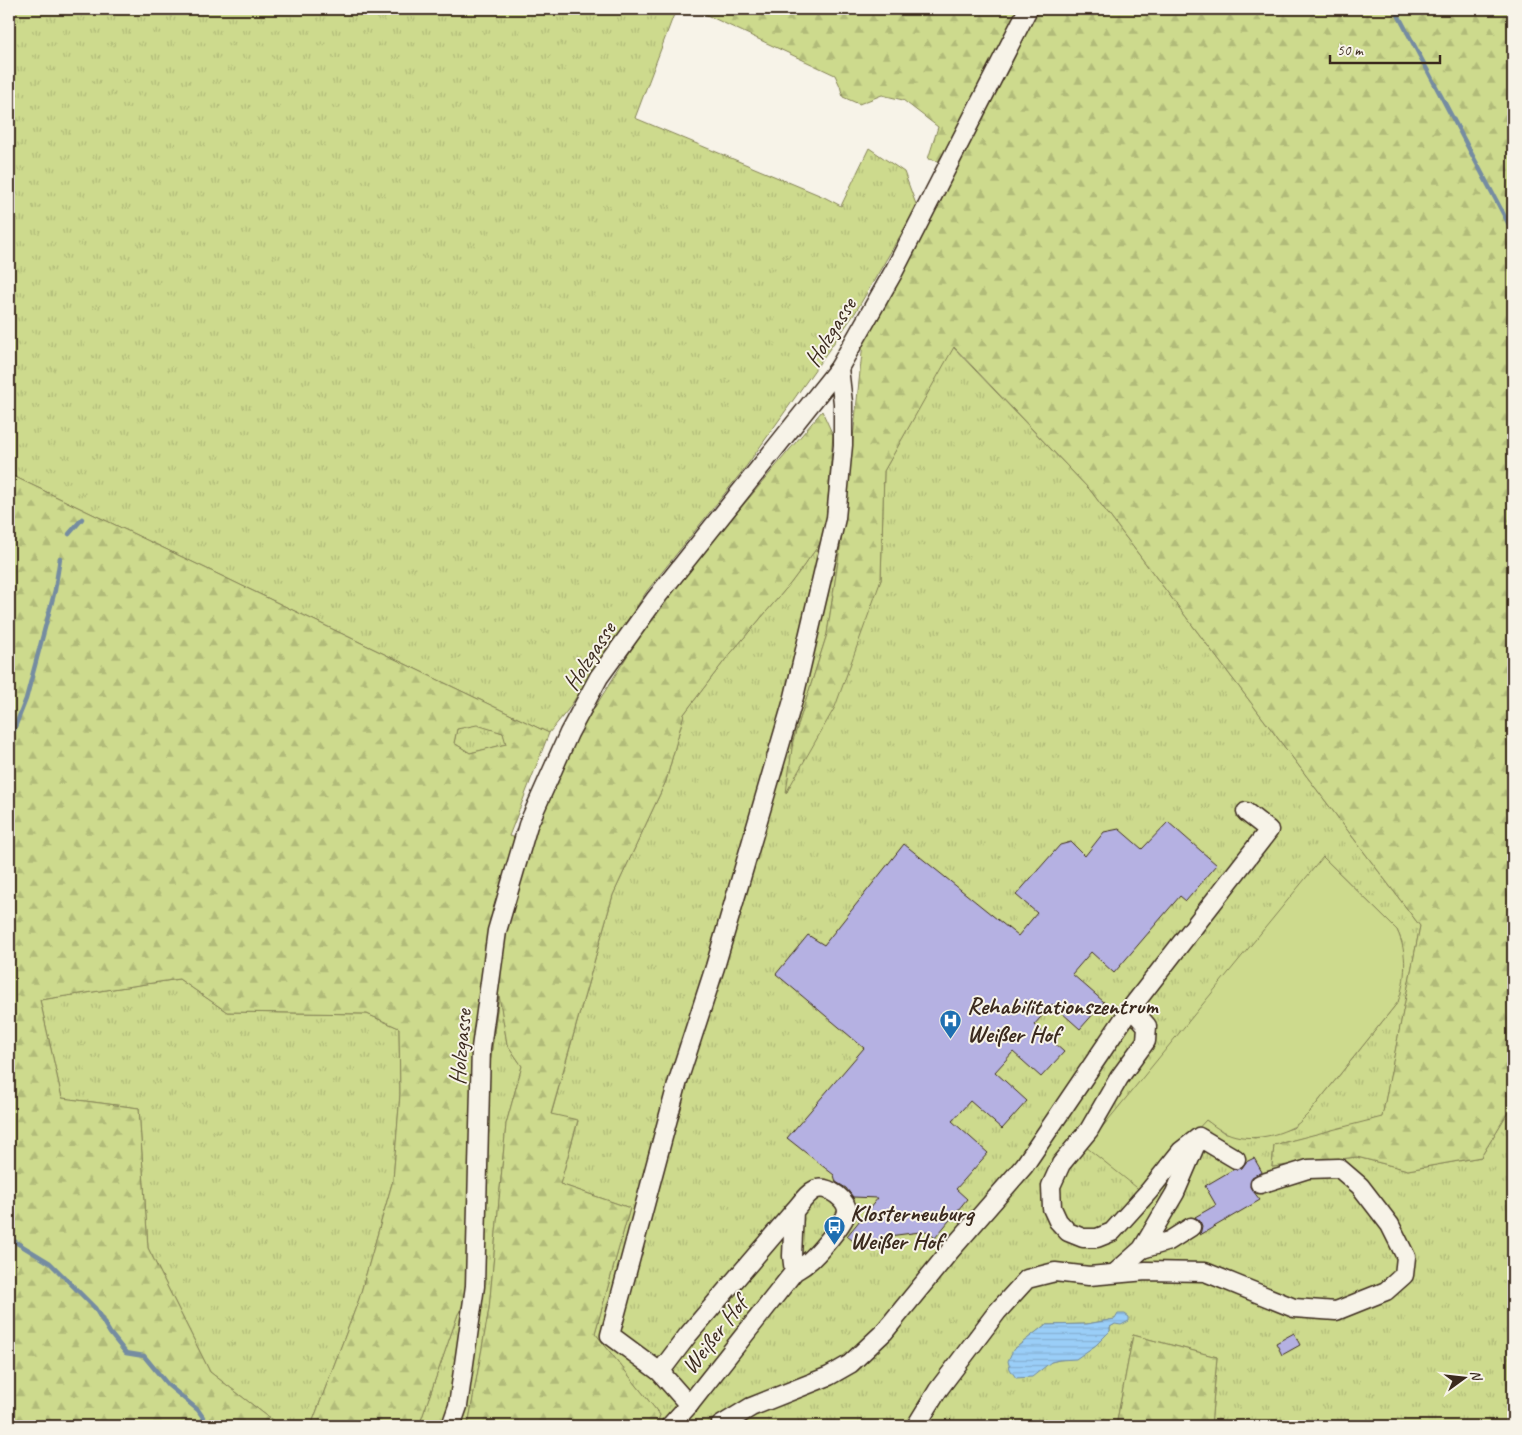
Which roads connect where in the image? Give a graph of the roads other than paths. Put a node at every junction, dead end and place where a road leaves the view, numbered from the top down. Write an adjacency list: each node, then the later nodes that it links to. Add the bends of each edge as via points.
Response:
1 (1028, 9): 2 (street, Holzgasse, via 894,271)
2 (839, 368): 13 (street, via 843,445 836,518 794,697 716,967 678,1081 610,1335); 15 (street, Holzgasse, via 656,598 600,677 569,733 528,825 497,931 481,1048 475,1286 458,1406)
3 (1246, 812): 4 (street, via 1269,830)
4 (1131, 1008): 5 (street, via 1147,1026 1146,1040 1089,1130 1061,1164 1051,1186 1052,1208 1058,1221 1068,1232 1083,1238 1097,1238 1112,1232 1181,1151); 17 (street, via 1024,1166 884,1332 850,1364 829,1376 751,1407)
5 (1199, 1138): 6 (street); 10 (street, via 1175,1193)
6 (1236, 1159)
7 (1260, 1184): 12 (street, via 1308,1169 1339,1168 1360,1186 1390,1225 1406,1257 1404,1275 1386,1291 1336,1311 1294,1308 1205,1272)
8 (794, 1210): 11 (street); 11 (street, Weißer Hof, via 812,1190 820,1188 828,1189 844,1201 847,1211 842,1222 808,1263); 13 (street)
9 (1191, 1227): 10 (street, via 1170,1241)
10 (1142, 1249): 12 (street)
11 (794, 1272): 14 (street, Weißer Hof)
12 (1115, 1273): 18 (street, via 1089,1276 1055,1272 1027,1279 997,1312 938,1390)
13 (660, 1372): 14 (street)
14 (689, 1405): 16 (street, Weißer Hof)
15 (451, 1426)
16 (670, 1426)
17 (720, 1426)
18 (916, 1426)

